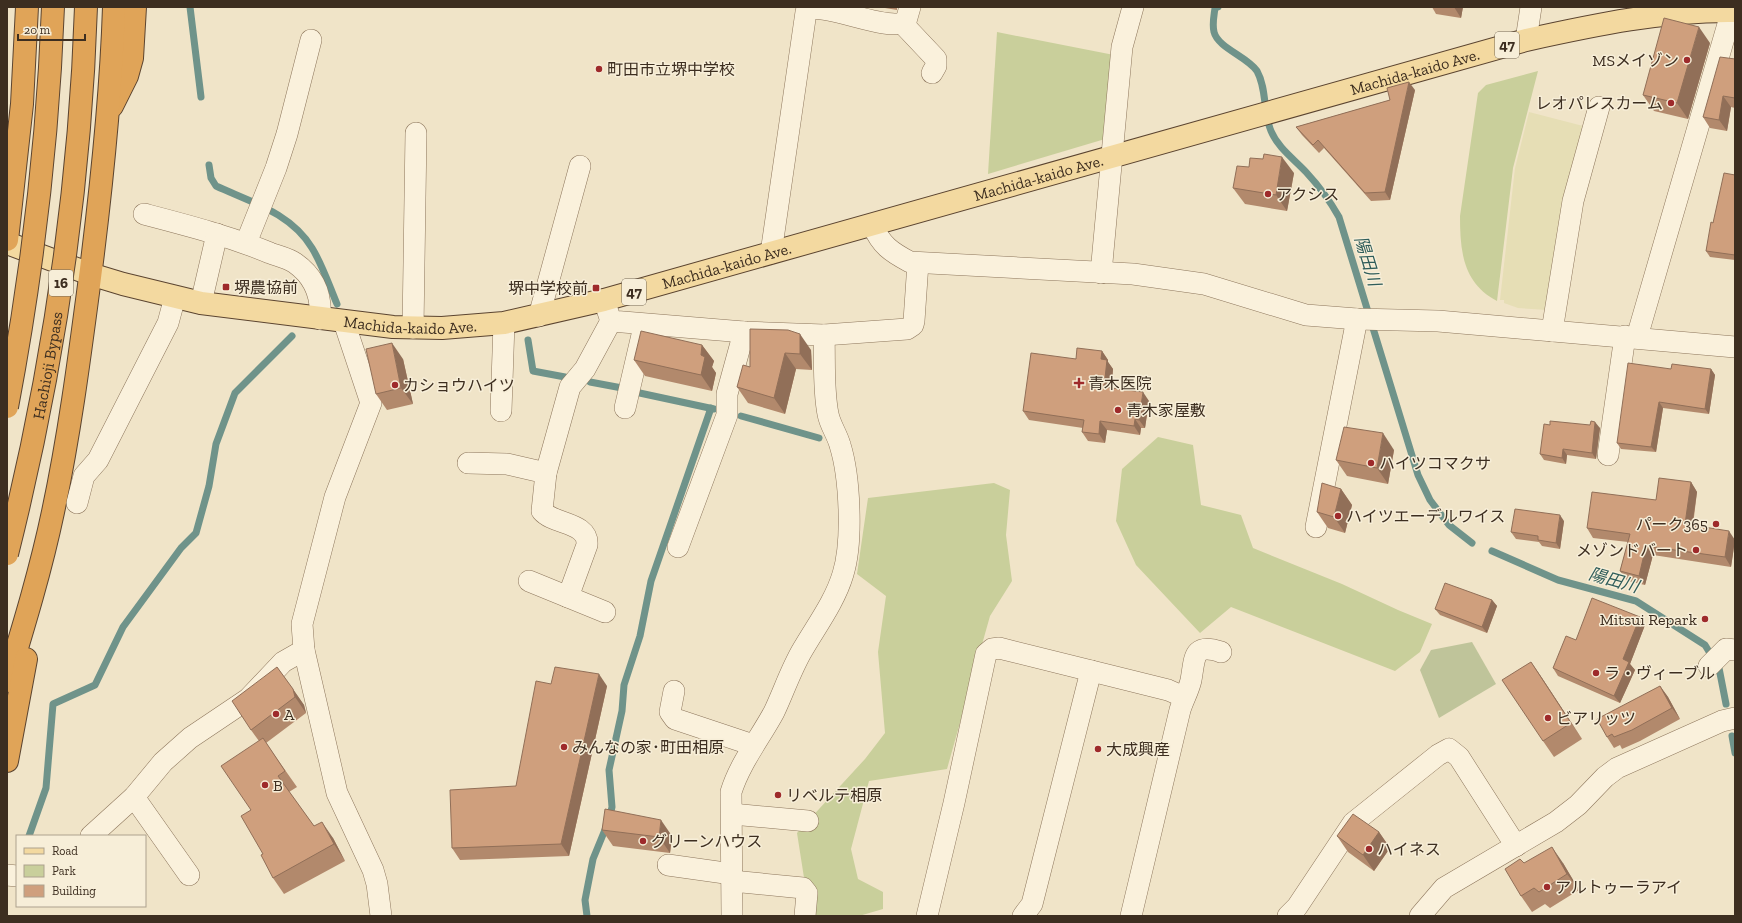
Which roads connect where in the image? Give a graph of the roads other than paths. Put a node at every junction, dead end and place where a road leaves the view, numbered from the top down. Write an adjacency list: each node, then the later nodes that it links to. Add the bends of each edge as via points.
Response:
1 (27, 7): 19 (highway, via 22,104)
2 (53, 7): 46 (highway, Hachioji Bypass / 16, bridge, via 39,199 22,329)
3 (86, 7): 55 (highway, Hachioji Bypass / 16, bridge, via 72,205 54,335 38,425)
4 (114, 7): 15 (highway, 16)
5 (136, 7): 15 (highway, 16, via 132,58 127,76)
6 (1133, 7): 17 (street, via 1122,47)
7 (1531, 7): 11 (street)
8 (1733, 9): 11 (main road, Machida-kaido Ave. / 47, via 1663,15); 44 (street)
9 (906, 15): 12 (street, via 936,59); 26 (street, via 870,20 818,8 807,9)
10 (311, 40): 25 (street, via 287,134)
11 (1526, 40): 17 (main road, Machida-kaido Ave. / 47)
12 (932, 73)
13 (7, 88): 19 (highway)
14 (1599, 107): 41 (street, via 1573,201)
15 (108, 116): 29 (highway, 16)
16 (416, 133): 40 (street)
17 (1112, 156): 21 (main road, Machida-kaido Ave. / 47); 28 (street)
18 (580, 166): 33 (street)
19 (14, 187): 23 (highway)
20 (144, 214): 22 (street)
21 (872, 226): 26 (main road, Machida-kaido Ave. / 47); 27 (street, via 879,240 894,253 910,262)
22 (217, 234): 25 (street); 32 (street)
23 (7, 240)
24 (7, 243): 29 (main road, Machida-kaido Ave. / 47)
25 (246, 243): 34 (street, via 295,263 312,281 320,295)
26 (772, 253): 31 (main road, Machida-kaido Ave. / 47)
27 (918, 263): 28 (street); 43 (street, via 914,321 910,327)
28 (1101, 273): 35 (street, via 1133,274 1204,284 1306,315)
29 (90, 274): 30 (main road, Machida-kaido Ave. / 47); 57 (highway, 16, via 69,429)
30 (175, 297): 32 (main road, Machida-kaido Ave. / 47); 52 (street, via 161,337 98,460 84,476)
31 (604, 300): 33 (main road, Machida-kaido Ave. / 47); 36 (street)
32 (201, 302): 34 (main road, Machida-kaido Ave. / 47)
33 (539, 316): 38 (main road, Machida-kaido Ave. / 47)
34 (320, 319): 37 (main road, Machida-kaido Ave. / 47)
35 (1367, 319): 41 (street, via 1438,321); 53 (street)
36 (611, 321): 39 (street); 51 (street, via 585,369 570,387)
37 (344, 322): 40 (main road, Machida-kaido Ave. / 47); 60 (street, via 371,403 335,497 302,624)
38 (504, 322): 40 (main road, Machida-kaido Ave. / 47); 48 (street)
39 (645, 325): 42 (street); 47 (street)
40 (413, 328)
41 (1552, 330): 44 (street)
42 (744, 332): 43 (street); 54 (street, via 727,394 727,415)
43 (824, 335): 67 (street, via 827,408 840,446 846,475 849,536 845,566 824,615)
44 (1631, 337): 45 (street); 49 (street)
45 (1735, 347)
46 (7, 407)
47 (625, 408)
48 (501, 411)
49 (1608, 456)
50 (468, 463): 51 (street, via 508,464)
51 (546, 473): 58 (street, via 542,510 552,520 578,528 588,537)
52 (77, 503)
53 (1316, 527)
54 (678, 547)
55 (7, 554)
56 (528, 581): 58 (street)
57 (36, 582): 63 (highway, 16); 68 (highway, via 26,664)
58 (568, 597): 59 (street)
59 (605, 612)
60 (304, 650): 69 (street, via 283,662 248,699 185,742 163,762); 77 (street, via 337,793 373,870 378,884)
61 (1221, 652): 65 (street, via 1204,649 1198,652)
62 (1091, 670): 65 (street, via 1168,690); 80 (street, via 999,648 992,649 986,654); 81 (street, via 1032,904)
63 (7, 681)
64 (674, 691): 67 (street, via 670,712 675,719)
65 (1184, 697): 82 (street)
66 (1735, 718): 73 (street, via 1722,721 1617,768 1571,811)
67 (753, 745): 70 (street, via 733,784)
68 (7, 761)
69 (134, 797): 72 (street); 75 (street)
70 (732, 814): 71 (street); 76 (street)
71 (808, 820)
72 (92, 835)
73 (1516, 846): 83 (street, via 1459,757 1449,750 1438,755 1353,822 1297,907); 84 (street, via 1444,888)
74 (668, 865): 76 (street)
75 (189, 875)
76 (732, 877): 78 (street); 79 (street, via 803,888 807,894)
77 (381, 916)
78 (732, 916)
79 (805, 916)
80 (927, 916)
81 (1023, 916)
82 (1131, 916)
83 (1288, 916)
84 (1420, 916)

